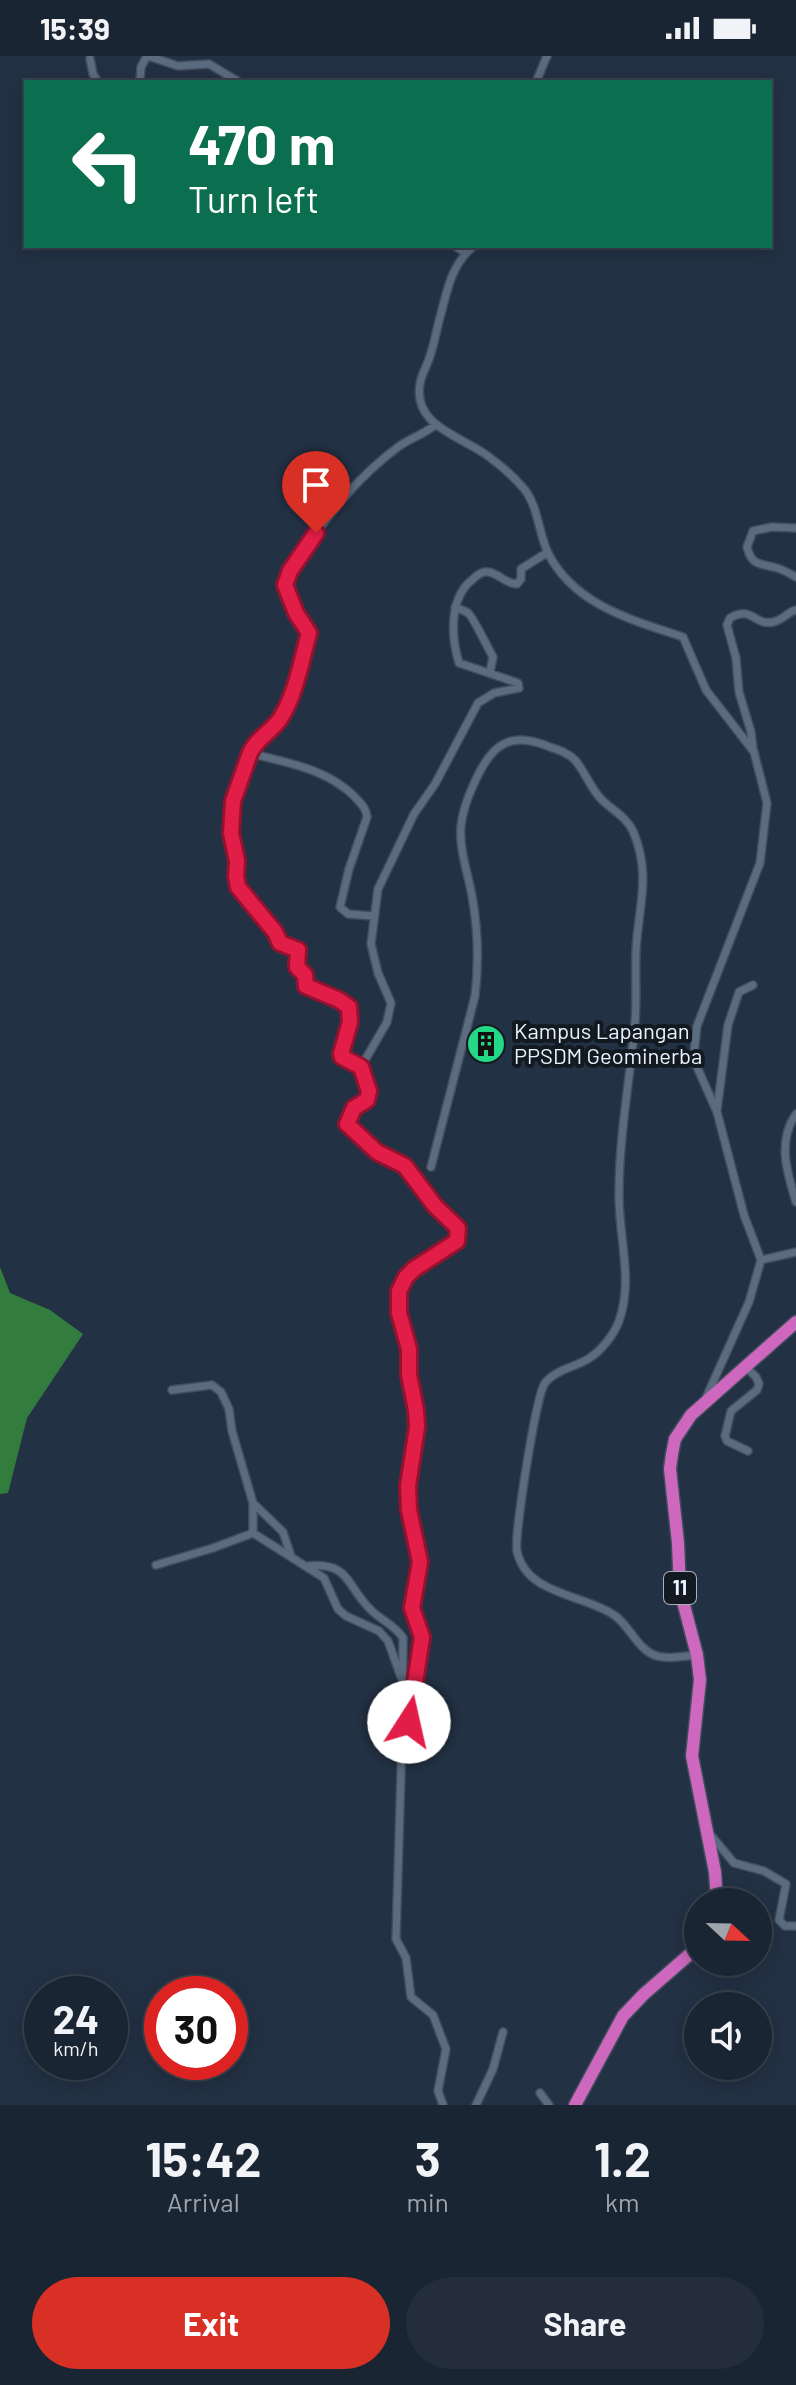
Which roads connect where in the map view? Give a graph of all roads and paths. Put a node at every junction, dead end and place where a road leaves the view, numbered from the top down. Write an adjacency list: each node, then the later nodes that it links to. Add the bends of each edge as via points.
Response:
1 (148, 56): 5 (street); 6 (street, via 178,66 209,64)
2 (547, 56): 7 (street)
3 (90, 59): 4 (street)
4 (97, 80)
5 (140, 80)
6 (236, 80)
7 (537, 80)
8 (458, 248): 10 (street)
9 (471, 248): 10 (street)
10 (465, 253): 11 (street, via 449,280 420,383 423,412)
11 (435, 425): 13 (street, via 486,454 526,492); 19 (street, via 401,445 357,483 329,513 290,571 287,594 309,633 280,719)
12 (796, 528): 14 (street, via 753,531 747,547 752,561)
13 (548, 552): 15 (street, via 521,569 517,584 490,572 478,574 456,596); 18 (street, via 574,586 599,605 683,637 706,690)
14 (796, 577)
15 (455, 607): 17 (street, via 473,618 493,657); 17 (street, via 459,663)
16 (796, 610): 18 (street, via 770,623 737,614 727,625)
17 (490, 672): 20 (street, via 519,688 478,703 414,814 378,889)
18 (754, 752): 23 (street, via 767,803 762,854 697,1026 694,1053)
19 (250, 753): 20 (street, via 318,771 344,786 365,808 367,817 340,907 348,914); 22 (street, via 233,801 238,887 280,943 298,950 297,967 306,986 349,1007 341,1054)
20 (373, 916): 22 (street, via 371,944 391,1003 387,1022)
21 (753, 985): 23 (street, via 739,992 730,1016)
22 (361, 1067): 43 (street, via 367,1100 354,1108 347,1124 377,1152 405,1166 459,1233 457,1241 414,1269 399,1291 416,1410 408,1486 420,1562 412,1608 422,1637)
23 (717, 1112): 28 (street)
24 (796, 1114): 26 (street, via 784,1147)
25 (431, 1167): 41 (street, via 478,972 462,844 467,798 502,744 537,742 567,753 600,799 623,816 632,829 644,881 635,1026 619,1159 623,1310 609,1340 590,1358 544,1384 516,1549 529,1576 613,1615 653,1654)
26 (796, 1202)
27 (796, 1252): 28 (street)
28 (761, 1260): 32 (street, via 749,1302)
29 (796, 1322): 30 (highway, 11)
30 (745, 1366): 32 (highway, 11); 33 (street, via 759,1384 731,1411 725,1436)
31 (172, 1390): 34 (street, via 212,1385 227,1400)
32 (705, 1400): 41 (highway, 11, via 675,1439 670,1469 680,1590)
33 (748, 1451)
34 (253, 1503): 35 (street); 36 (street, via 283,1532)
35 (253, 1533): 36 (street); 37 (street)
36 (291, 1556): 38 (street)
37 (156, 1565)
38 (305, 1567): 39 (street, via 324,1565 344,1574); 40 (street, via 324,1578 338,1609)
39 (378, 1615): 40 (street); 42 (street, via 403,1638)
40 (353, 1619): 42 (street, via 388,1641)
41 (697, 1655): 44 (highway, 11, via 699,1697 692,1756)
42 (401, 1677): 43 (street)
43 (402, 1739): 50 (street, via 396,1939 406,1958 411,1997 433,2015 446,2049 438,2091)
44 (708, 1832): 45 (highway, 11); 46 (street, via 734,1863 786,1884 779,1920)
45 (716, 1888)
46 (796, 1926)
47 (684, 1959): 53 (highway, via 623,2016)
48 (503, 2032): 51 (street)
49 (540, 2093): 52 (street)
50 (443, 2105)
51 (476, 2105)
52 (549, 2105)
53 (575, 2105)

